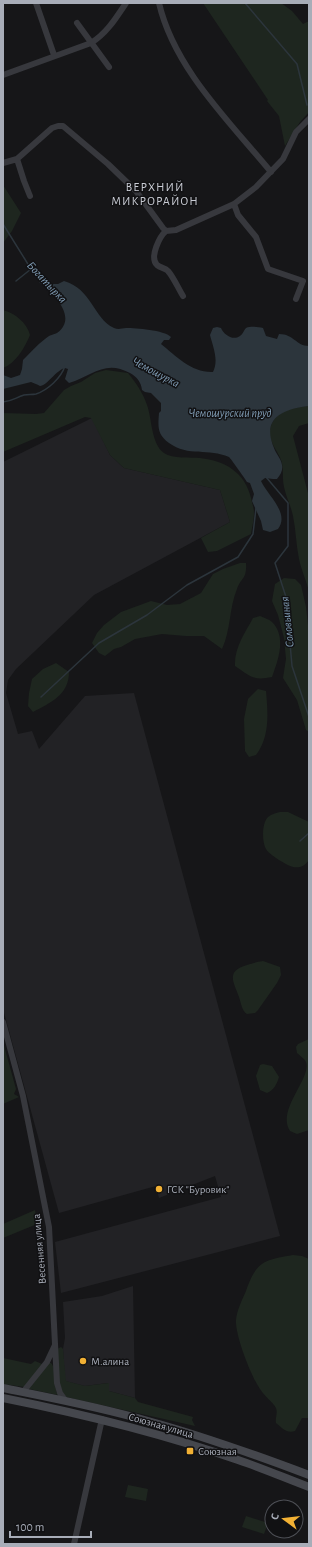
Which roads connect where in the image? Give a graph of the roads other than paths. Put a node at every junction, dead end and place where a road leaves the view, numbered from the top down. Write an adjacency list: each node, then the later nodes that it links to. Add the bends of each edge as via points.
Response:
1 (36, 3): 6 (street)
2 (126, 3): 5 (street, via 108,29)
3 (159, 3): 12 (street, via 166,28 182,60)
4 (76, 23): 5 (street)
5 (91, 43): 6 (street); 7 (street)
6 (54, 55): 8 (street)
7 (108, 67)
8 (3, 74)
9 (309, 119): 12 (street, via 296,132 283,159)
10 (17, 159): 11 (street); 13 (street); 15 (street, via 52,128 63,126 136,191)
11 (3, 163)
12 (270, 172): 14 (street)
13 (30, 196)
14 (234, 204): 15 (street, via 182,228); 17 (street, via 238,215 256,237 268,269 303,281)
15 (166, 231): 16 (street, via 158,241 156,262 169,272)
16 (183, 296)
17 (296, 299)
18 (3, 1022): 19 (street, Весенняя улица, via 23,1096 50,1227)
19 (56, 1344): 21 (street, via 47,1362); 23 (street, Весенняя улица, via 58,1388)
20 (3, 1388): 21 (main road, Союзная улица)
21 (23, 1392): 23 (main road, Союзная улица)
22 (3, 1398): 24 (main road, Союзная улица)
23 (65, 1400): 24 (main road); 26 (main road, Союзная улица)
24 (63, 1410): 25 (main road, Союзная улица)
25 (102, 1420): 27 (main road, Союзная улица); 30 (street)
26 (147, 1420): 27 (main road); 28 (main road, Союзная улица, via 242,1450)
27 (144, 1430): 29 (main road, Союзная улица, via 238,1460)
28 (309, 1475)
29 (309, 1487)
30 (74, 1544)

